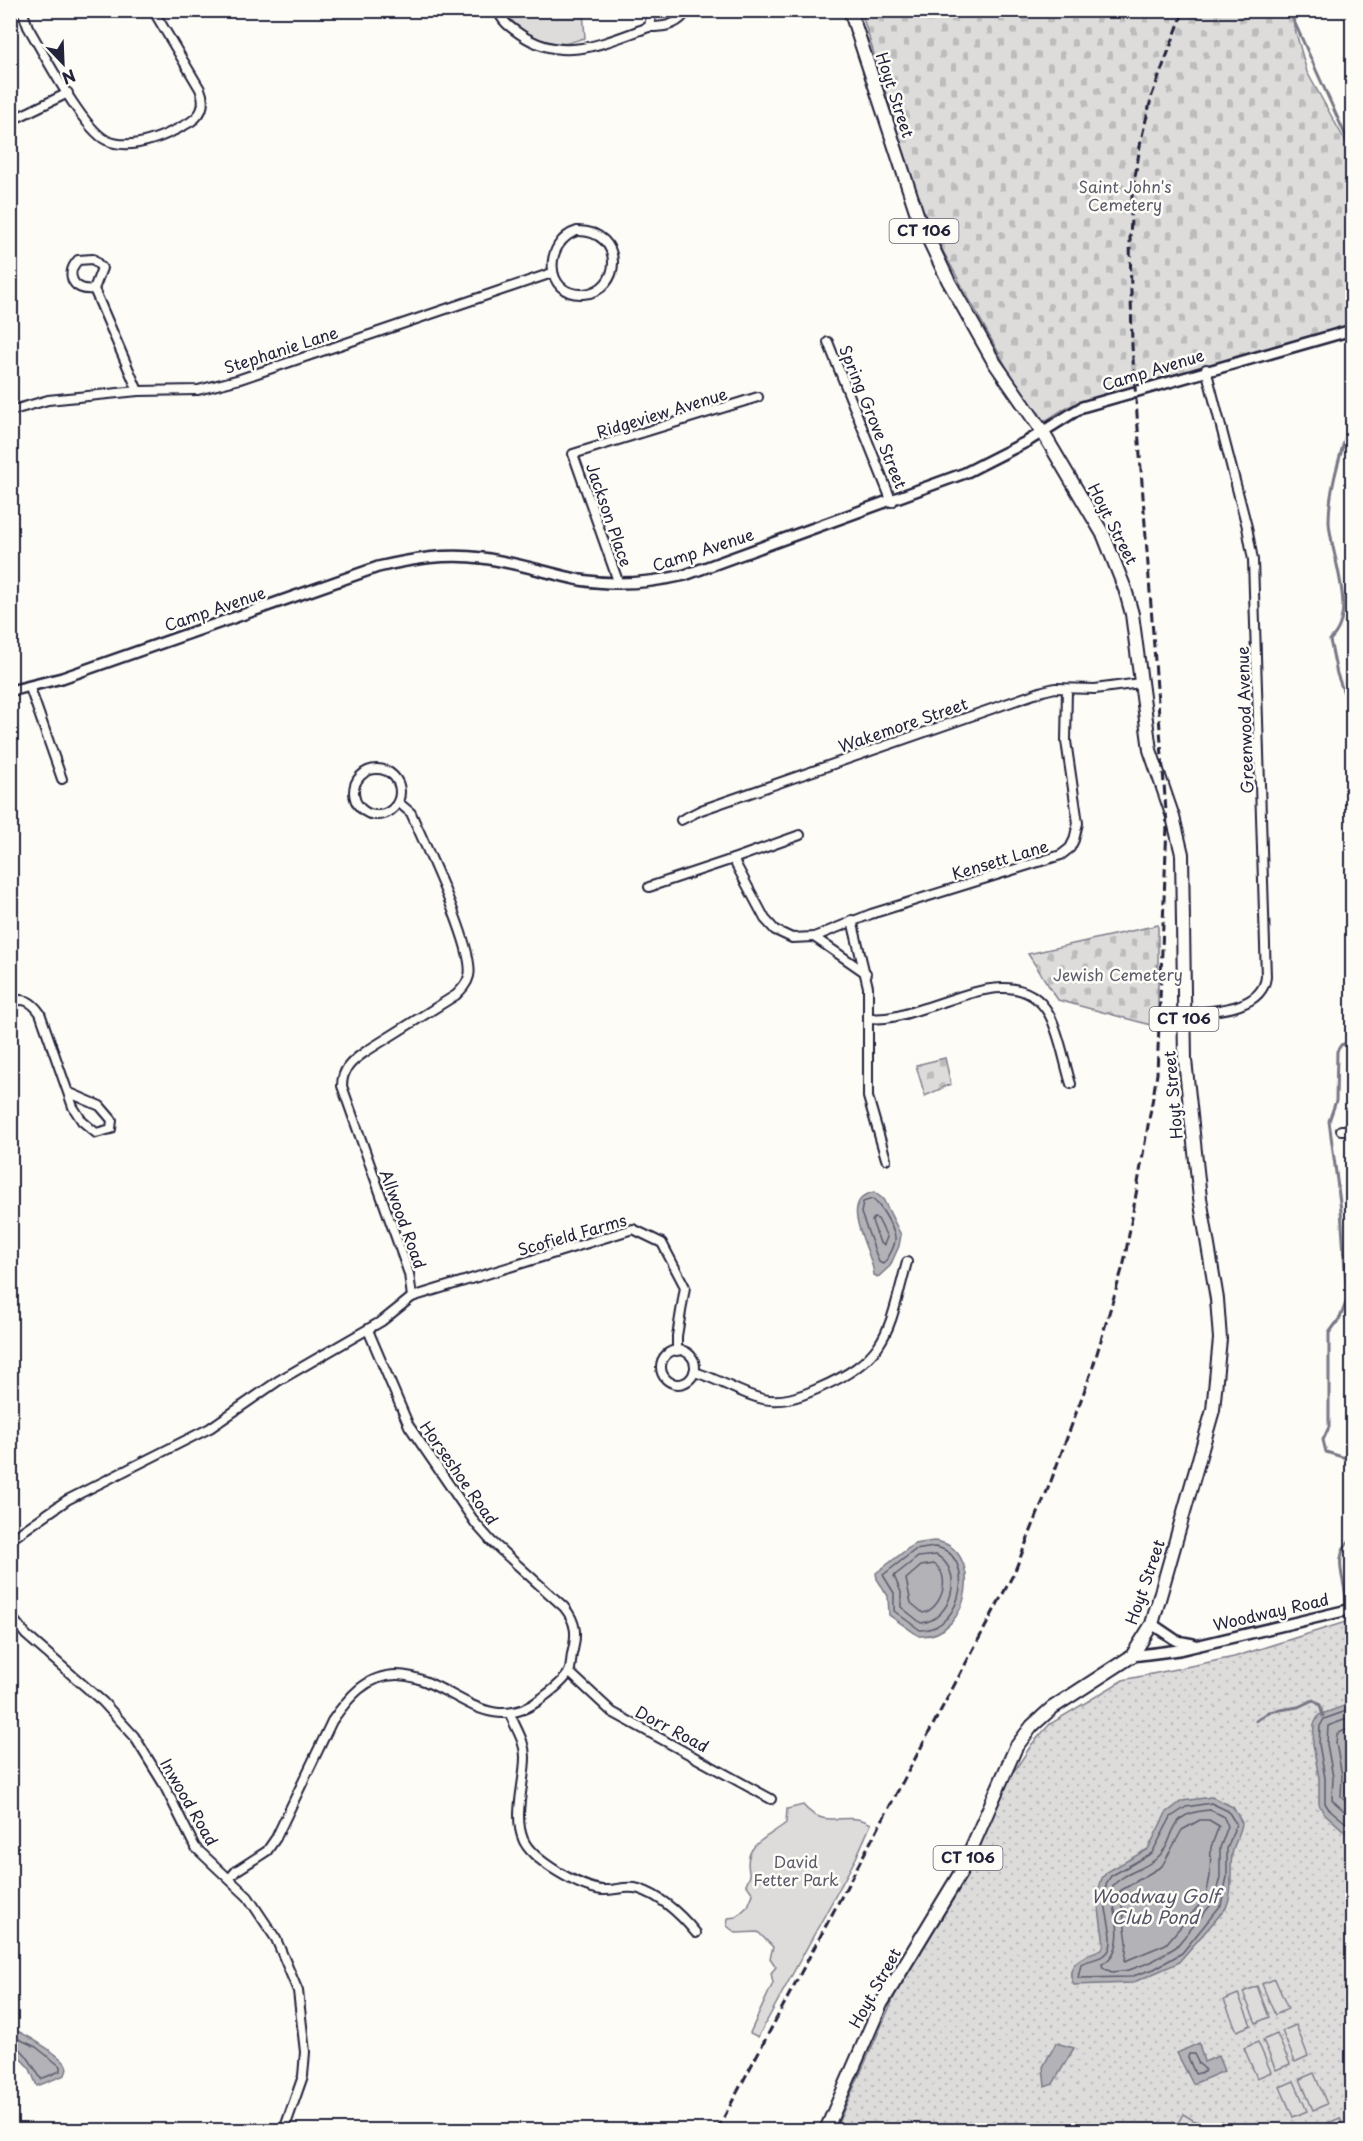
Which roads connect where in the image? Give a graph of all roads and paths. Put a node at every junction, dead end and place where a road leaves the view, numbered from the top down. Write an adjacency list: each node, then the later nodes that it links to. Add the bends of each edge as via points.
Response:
1 (22, 10): 8 (street)
2 (153, 10): 8 (street, via 200,89 205,101 200,114 167,134 144,142 120,144 105,140 90,127)
3 (498, 10): 7 (street, via 501,20 534,44 551,50 567,51 602,43)
4 (652, 10): 7 (street)
5 (683, 10): 7 (street, via 679,21)
6 (850, 10): 18 (main road, Hoyt Street / CT 106, via 918,217 994,362)
7 (649, 27)
8 (68, 93): 9 (street)
9 (10, 121)
10 (552, 273): 10 (street, via 556,251 572,233 596,234 609,244 613,266 605,284 593,292 568,292); 15 (street, Stephanie Lane, via 240,379 198,390)
11 (94, 289): 11 (street, via 73,283 70,273 78,260 93,259 102,268); 15 (street)
12 (1353, 330): 14 (street, Camp Avenue)
13 (828, 342): 20 (street, Spring Grove Street)
14 (1206, 369): 18 (street, Camp Avenue, via 1082,407); 36 (street, Greenwood Avenue, via 1253,560 1266,969 1264,987 1250,1001)
15 (138, 391): 17 (street, Stephanie Lane, via 48,400)
16 (758, 397): 19 (street, Ridgeview Avenue)
17 (10, 411)
18 (1042, 431): 20 (street, Camp Avenue, via 964,473); 22 (main road, Hoyt Street / CT 106, via 1116,560 1132,614)
19 (573, 454): 21 (street, Jackson Place)
20 (892, 502): 21 (street, Camp Avenue, via 685,575 651,583)
21 (619, 584): 23 (street, Camp Avenue, via 582,580 479,557 412,559 378,567)
22 (1140, 683): 24 (street, Wakemore Street); 36 (main road, Hoyt Street / CT 106, via 1153,763 1182,854)
23 (30, 688): 25 (street, Camp Avenue); 26 (street)
24 (1067, 689): 28 (street, Wakemore Street, via 1031,694); 32 (street, Kensett Lane, via 1066,741 1078,823 1070,848 1052,858)
25 (10, 691)
26 (62, 779)
27 (398, 802): 27 (street, Allwood Road, via 396,780 384,770 364,773 356,784 358,804 368,813 382,815); 44 (street, Allwood Road, via 411,813 470,967 466,984 456,995 352,1061 342,1078 409,1274)
28 (681, 820)
29 (800, 835): 30 (street)
30 (733, 859): 31 (street); 33 (street, Kensett Lane, via 765,919 775,930 792,938)
31 (649, 886)
32 (852, 920): 33 (street, Kensett Lane); 34 (street)
33 (814, 937): 34 (street)
34 (866, 973): 37 (street)
35 (10, 1003): 39 (street, via 21,999 40,1013)
36 (1184, 1014): 51 (main road, Hoyt Street / CT 106, via 1196,1165 1219,1314 1220,1349 1213,1410)
37 (870, 1018): 38 (street, via 888,1019 994,988 1020,989 1037,998 1049,1014); 42 (street, via 868,1097)
38 (1071, 1084)
39 (70, 1093): 39 (street, via 105,1110 112,1120 111,1129 102,1134 87,1127 76,1112)
40 (1341, 1130): 41 (street)
41 (1353, 1130)
42 (886, 1159)
43 (907, 1262): 47 (street, via 883,1341 858,1368 838,1380 803,1395 774,1401)
44 (412, 1297): 45 (street); 46 (street, Scofield Farms, via 633,1229 662,1243 685,1287)
45 (368, 1330): 48 (street, via 278,1381 210,1428 66,1500); 54 (street, Horseshoe Road, via 409,1426 476,1524 573,1620 575,1640)
46 (677, 1351): 47 (street, via 691,1357); 47 (street, Scofield Farms, via 663,1360 664,1377 679,1384 689,1380)
47 (694, 1372)
48 (10, 1540)
49 (1352, 1609): 52 (street, Woodway Road)
50 (10, 1615): 57 (street, Inwood Road, via 26,1635 125,1726 144,1750 195,1847)
51 (1152, 1624): 52 (street, Woodway Road, via 1177,1641); 53 (main road, Hoyt Street / CT 106)
52 (1195, 1645): 53 (street, Woodway Road)
53 (1132, 1656): 60 (main road, Hoyt Street / CT 106, via 1052,1708 1016,1747 952,1890 881,2004)
54 (569, 1672): 55 (street, via 539,1701); 56 (street, Dorr Road, via 612,1712)
55 (510, 1714): 57 (street, via 472,1705 408,1677 395,1675 362,1686 333,1721 272,1845); 58 (street, via 525,1756 520,1825 528,1847 585,1886 640,1889 657,1898)
56 (771, 1799)
57 (230, 1878): 59 (street, Inwood Road, via 260,1912 290,1967 298,1991 305,2066)
58 (696, 1933)
59 (284, 2130)
60 (826, 2130)

